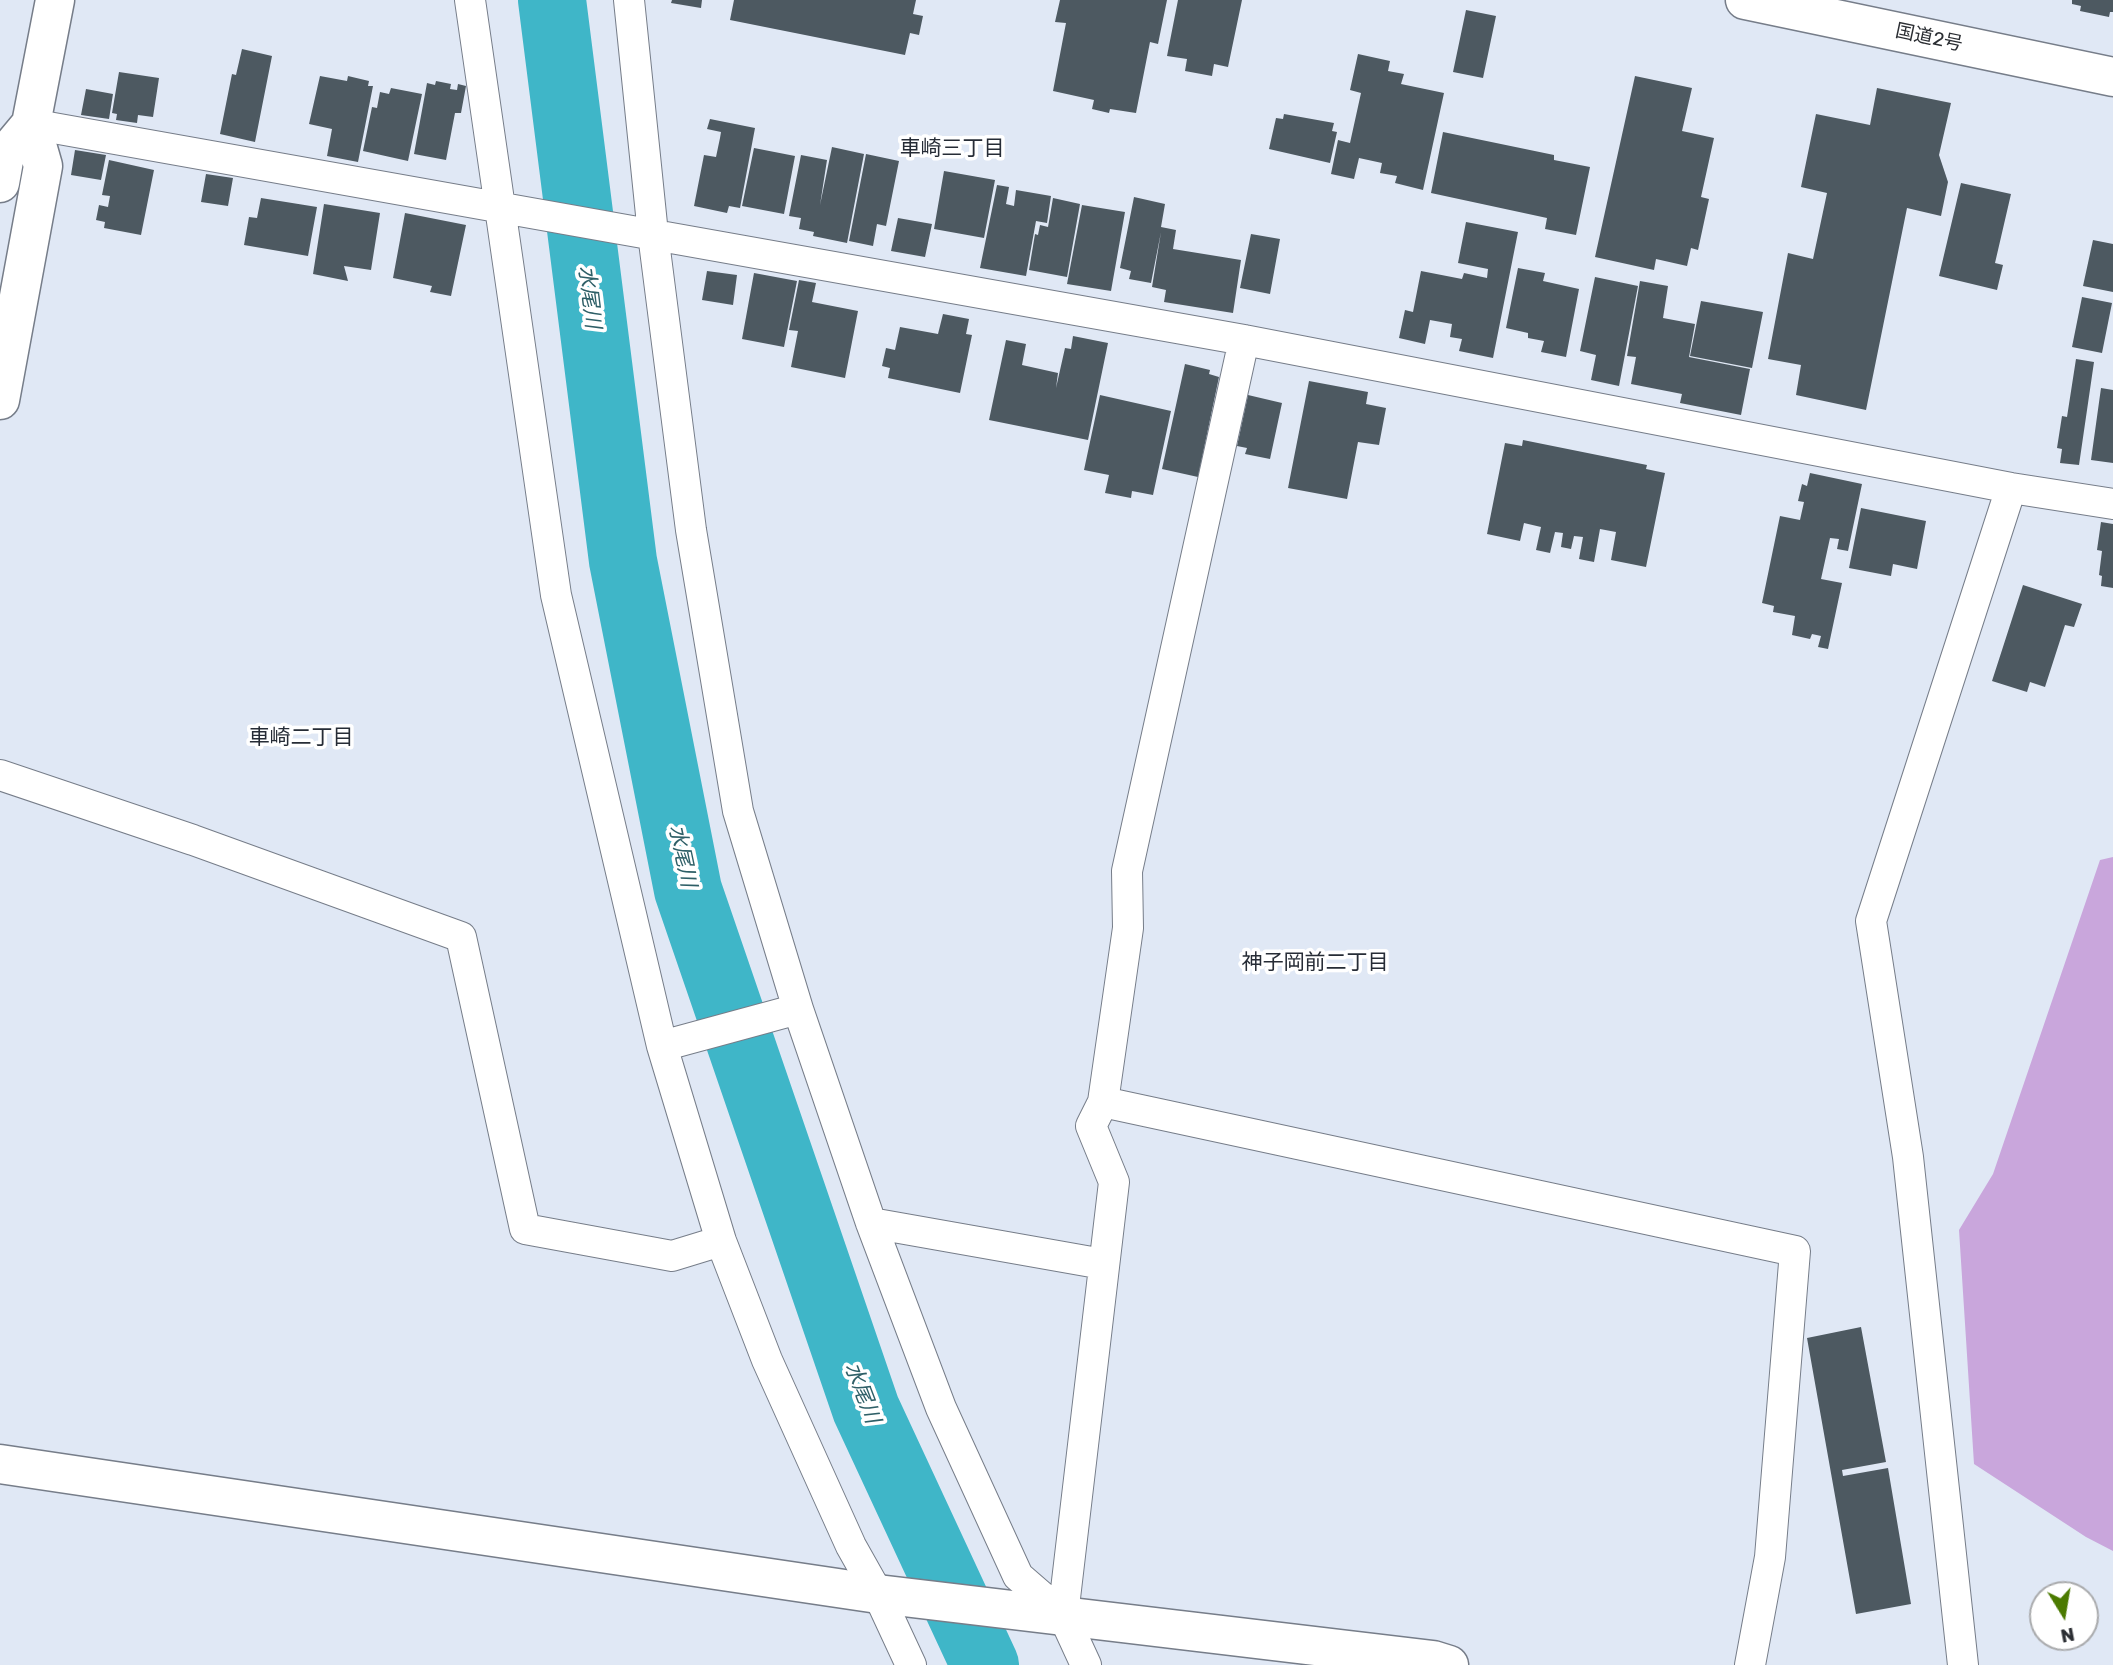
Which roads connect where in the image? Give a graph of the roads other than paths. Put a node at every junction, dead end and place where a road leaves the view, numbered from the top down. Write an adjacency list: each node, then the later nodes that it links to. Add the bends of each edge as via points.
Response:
1 (55, 0): 6 (main road)
2 (470, 0): 8 (street)
3 (629, 0): 9 (street)
4 (1753, 1): 5 (main road, 国道2号)
5 (2113, 77)
6 (16, 120): 7 (main road); 8 (street); 11 (main road, via 43,166)
7 (0, 183)
8 (499, 206): 9 (street); 16 (street, via 556,595)
9 (653, 233): 10 (street); 15 (street, via 691,530 738,811)
10 (1244, 340): 12 (street); 17 (street, via 1127,871 1128,928)
11 (0, 400)
12 (2011, 488): 13 (street); 28 (street, via 1871,921 1908,1157)
13 (2113, 504)
14 (0, 775): 19 (street, via 461,937 525,1229 672,1256)
15 (798, 1009): 16 (street); 18 (street)
16 (662, 1046): 19 (street)
17 (1103, 1102): 20 (street, via 1091,1126 1114,1182); 27 (street, via 1795,1251 1770,1557)
18 (871, 1223): 20 (street); 23 (street, via 941,1408 1018,1576)
19 (722, 1241): 22 (street, via 767,1360 850,1546)
20 (1102, 1264): 23 (street)
21 (0, 1464): 22 (main road)
22 (878, 1594): 23 (main road); 24 (street)
23 (1063, 1615): 25 (street); 26 (main road)
24 (911, 1665)
25 (1086, 1665)
26 (1449, 1665)
27 (1750, 1665)
28 (1963, 1665)

